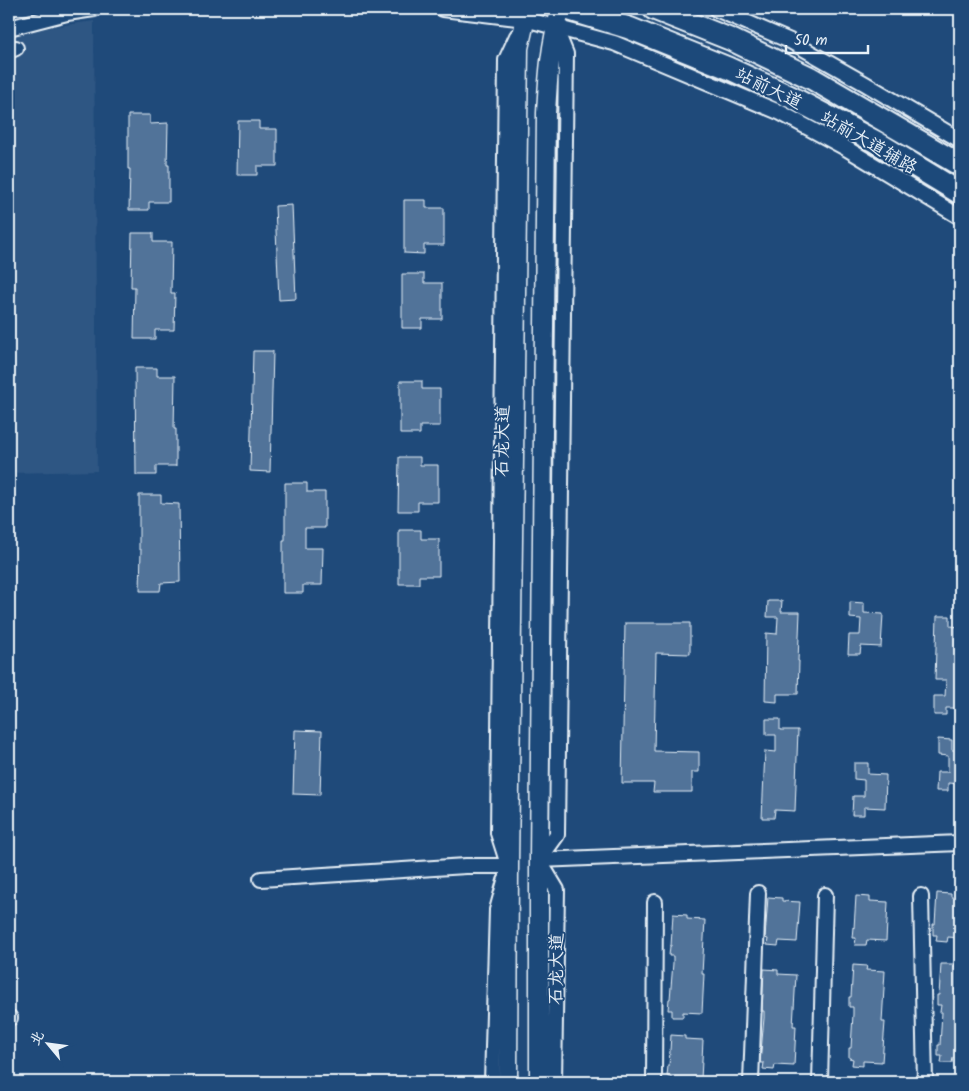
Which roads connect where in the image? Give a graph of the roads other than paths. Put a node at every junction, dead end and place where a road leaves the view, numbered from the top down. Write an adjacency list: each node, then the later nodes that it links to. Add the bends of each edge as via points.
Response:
1 (94, 9): 9 (street, via 67,12)
2 (443, 9): 7 (street, 站前大道辅路)
3 (561, 9): 8 (main road, 石龙大道)
4 (567, 9): 12 (highway, 站前大道, via 638,32 782,93 876,142)
5 (654, 9): 11 (highway, 站前大道, via 732,40 811,78)
6 (716, 9): 10 (street, via 790,41)
7 (526, 14): 8 (street, 站前大道辅路); 16 (main road, 石龙大道, via 519,48)
8 (555, 27): 13 (street, 站前大道辅路, via 614,43 781,114 844,147); 15 (main road, 石龙大道, via 546,114)
9 (9, 28)
10 (960, 140)
11 (960, 165)
12 (960, 192)
13 (960, 218)
14 (960, 843): 15 (street)
15 (539, 860): 24 (main road, 石龙大道); 25 (street, 石龙大道, via 557,890)
16 (509, 866): 17 (street); 22 (street, 石龙大道, via 497,910); 23 (main road, 石龙大道)
17 (260, 879)
18 (758, 893): 27 (street)
19 (825, 895): 28 (street)
20 (921, 896): 29 (street)
21 (655, 902): 26 (street)
22 (492, 1082)
23 (508, 1082)
24 (540, 1082)
25 (554, 1082)
26 (654, 1082)
27 (751, 1082)
28 (820, 1082)
29 (925, 1082)

